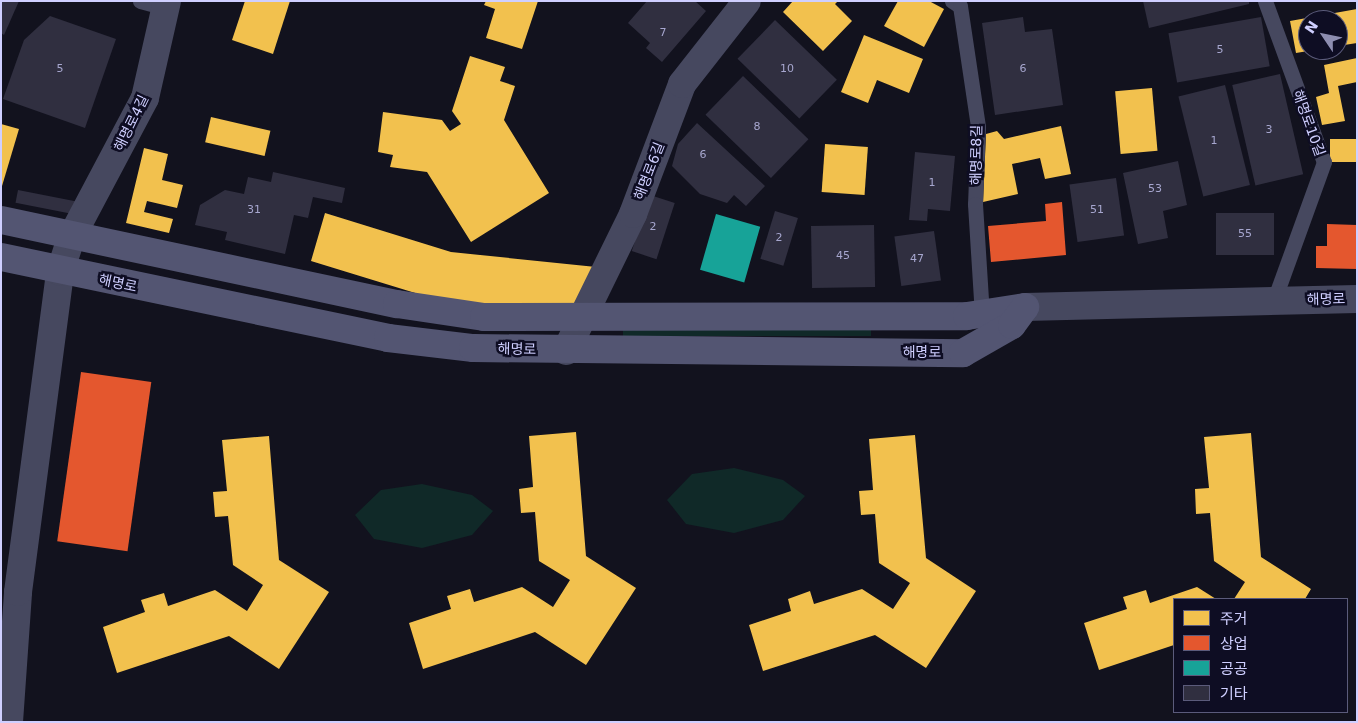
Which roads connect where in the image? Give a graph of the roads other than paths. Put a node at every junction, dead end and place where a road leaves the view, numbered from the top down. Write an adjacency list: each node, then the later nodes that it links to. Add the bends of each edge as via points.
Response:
1 (140, 1): 5 (lane)
2 (747, 1): 14 (street, 해명로6길, via 682,84 633,214)
3 (952, 1): 13 (lane, 해명로8길, via 960,6 978,127 975,204)
4 (1265, 1): 11 (lane, 해명로10길, via 1324,162)
5 (168, 5): 7 (street, 해명로4길, via 145,98)
6 (1, 220): 7 (street, 해명로)
7 (72, 236): 9 (street, 해명로4길); 14 (street, 해명로, via 397,304 484,317)
8 (1, 257): 9 (street, 해명로)
9 (60, 272): 15 (street, 해명로, via 388,338 473,348); 16 (street, 해명로4길, via 18,592)
10 (1357, 299): 11 (street, 해명로)
11 (1274, 300): 12 (street, 해명로)
12 (1025, 308): 13 (street, 해명로); 15 (street, 해명로, via 1012,325 964,353)
13 (982, 314): 14 (street, 해명로)
14 (583, 318): 15 (street, 해명로6길)
15 (566, 351)
16 (9, 722)

